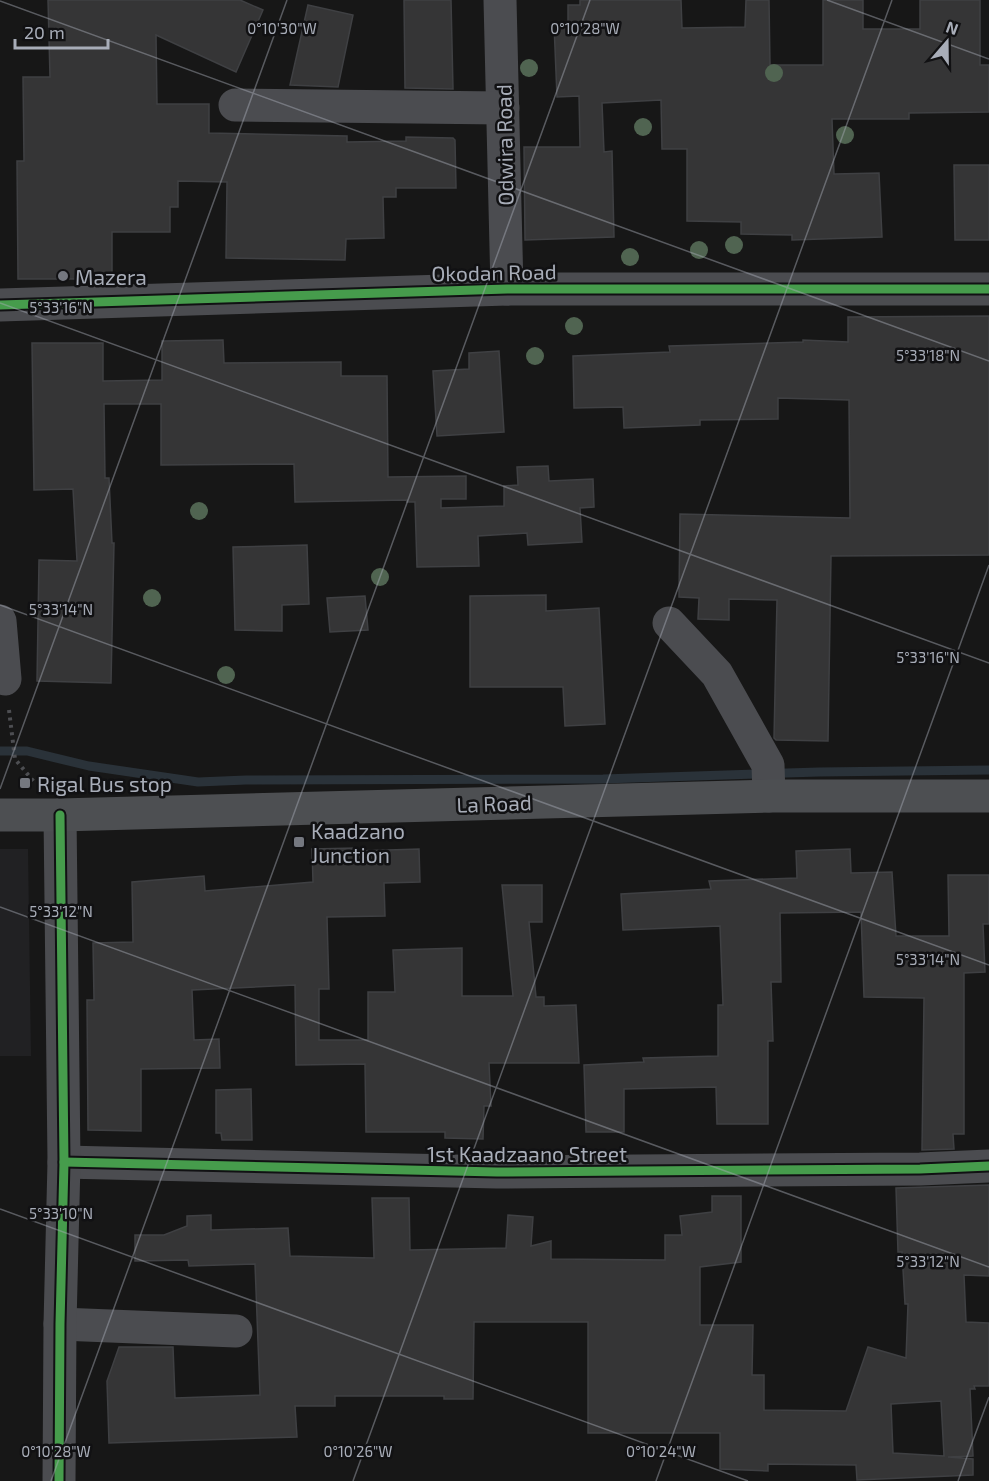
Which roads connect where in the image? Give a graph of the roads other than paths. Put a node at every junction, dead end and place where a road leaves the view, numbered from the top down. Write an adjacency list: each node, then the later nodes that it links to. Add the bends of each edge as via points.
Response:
1 (500, 0): 3 (street, Odwira Road)
2 (235, 105): 3 (street)
3 (503, 108): 4 (street, Odwira Road)
4 (507, 289): 5 (street, Okodan Road); 6 (street, Okodan Road)
5 (989, 289)
6 (0, 304)
7 (0, 621): 9 (street)
8 (669, 623): 10 (street, via 717,674)
9 (3, 670)
10 (768, 779): 11 (main road, La Road); 13 (main road, La Road)
11 (989, 796)
12 (0, 815): 13 (main road, La Road)
13 (60, 815): 14 (street)
14 (64, 1162): 15 (street, 1st Kaadzaano Street, via 497,1172); 16 (street)
15 (989, 1166)
16 (60, 1324): 17 (street); 18 (street)
17 (236, 1331)
18 (59, 1481)

